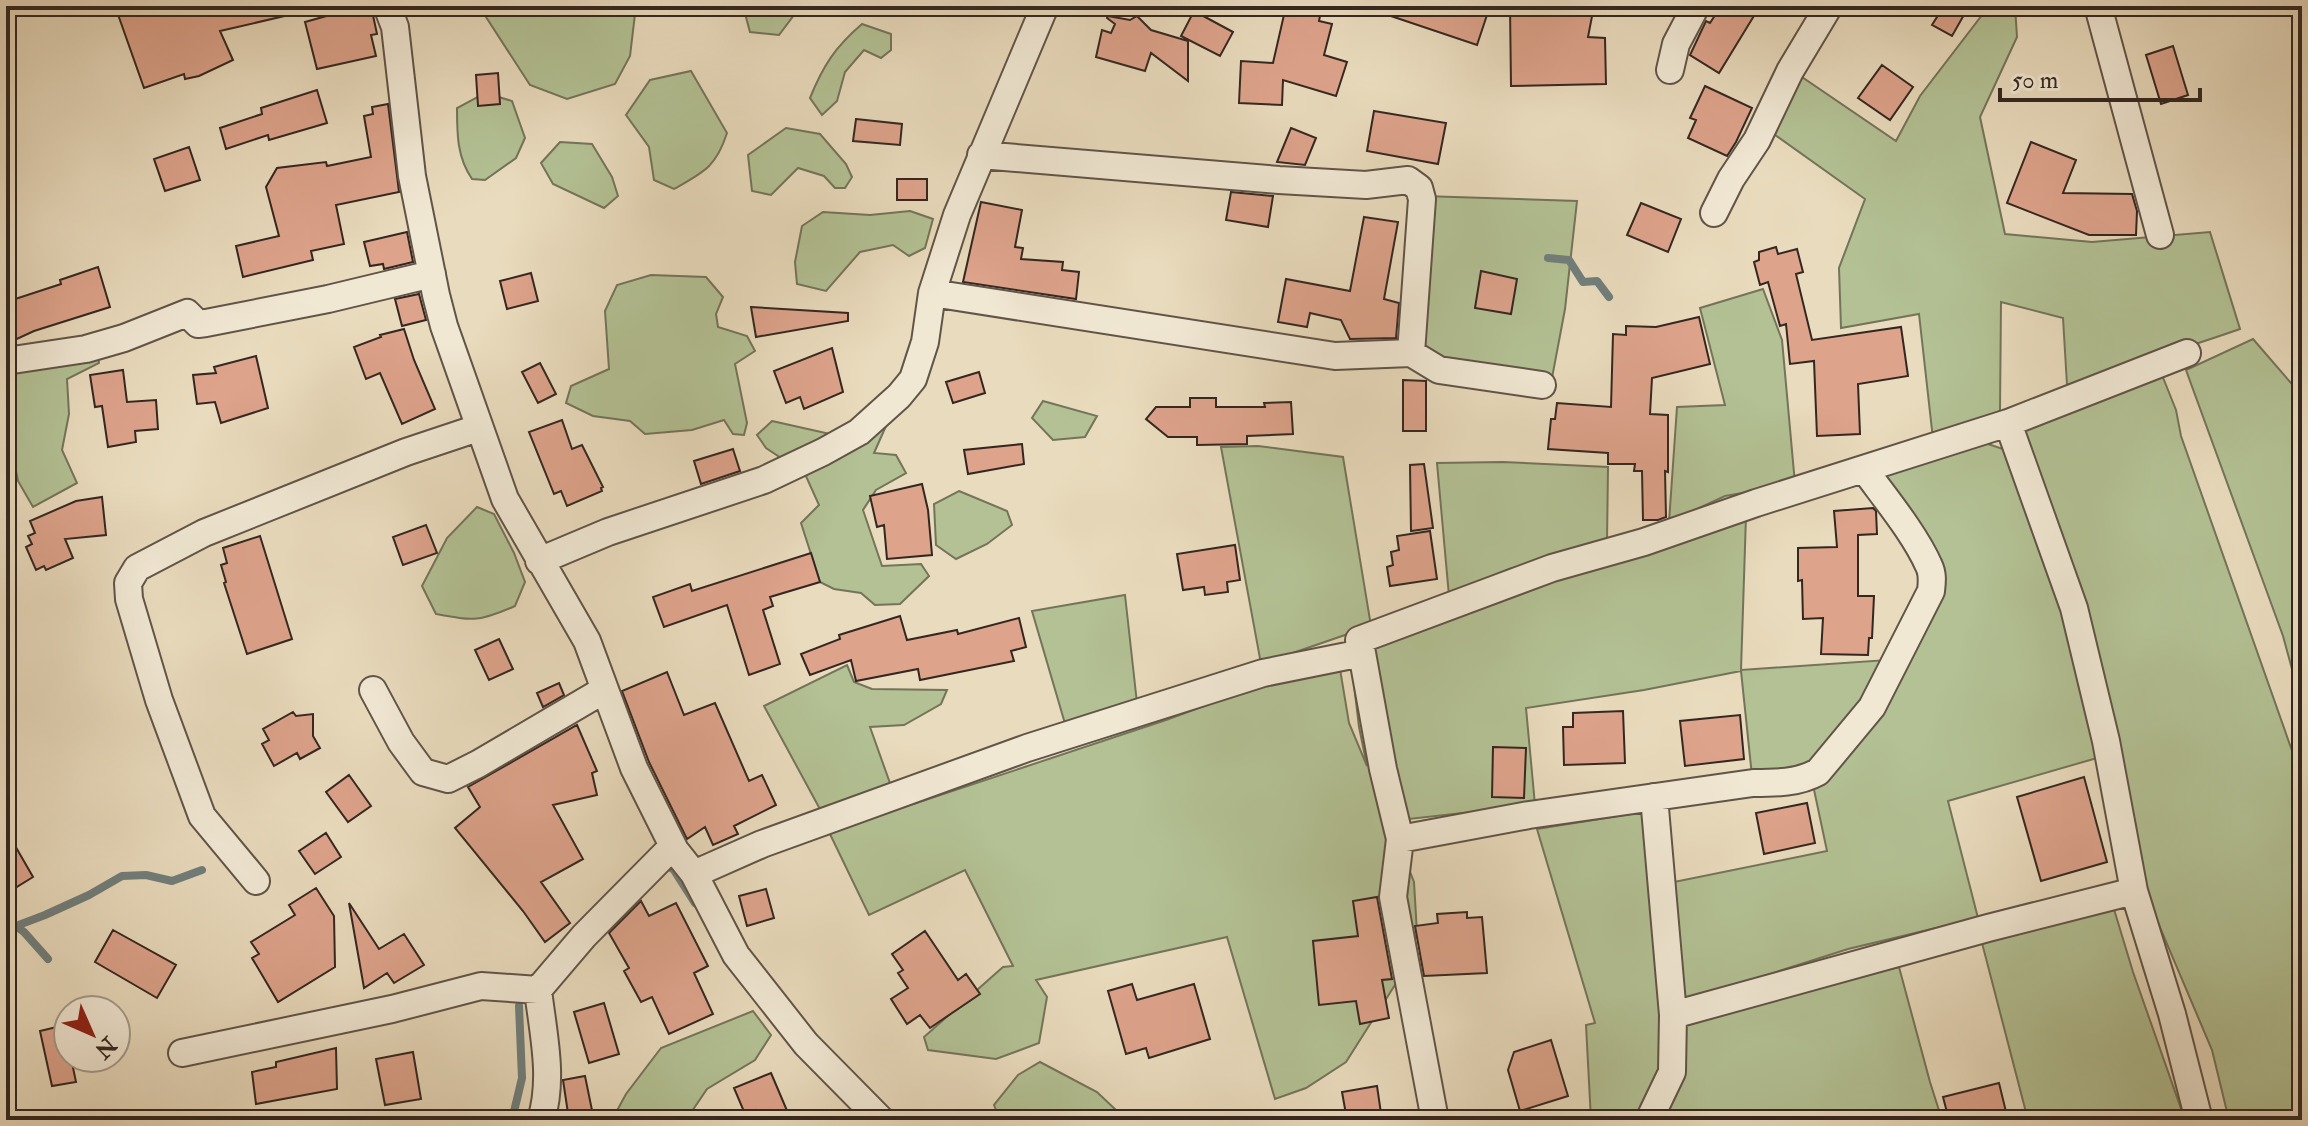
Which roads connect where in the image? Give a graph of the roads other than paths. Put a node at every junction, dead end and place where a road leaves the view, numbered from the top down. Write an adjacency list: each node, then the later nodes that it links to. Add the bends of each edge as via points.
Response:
1 (387, 6): 10 (street, via 398,43 412,176)
2 (1045, 6): 7 (street)
3 (1696, 6): 6 (street, via 1676,44)
4 (1829, 6): 8 (street)
5 (2098, 6): 9 (street)
6 (1670, 70)
7 (981, 155): 11 (street); 12 (street, via 1279,180 1366,185 1408,180 1419,188 1422,199)
8 (1714, 213)
9 (2160, 235)
10 (432, 274): 14 (street, via 206,323 198,324 187,313 86,349); 17 (street)
11 (932, 293): 12 (street, via 1335,356); 19 (street, via 913,379 859,432 764,480)
12 (1411, 353): 15 (street, via 1439,370)
13 (2187, 353): 16 (street)
14 (6, 361)
15 (1542, 385)
16 (2008, 423): 18 (street); 28 (street, via 2074,608)
17 (478, 428): 19 (street, via 505,499); 27 (street, via 204,533 137,568 128,583 159,700 202,816)
18 (1864, 469): 20 (street, via 1552,568 1359,640); 23 (street, via 1918,547 1932,580 1872,707 1827,764 1808,778)
19 (539, 561): 22 (street, via 587,641)
20 (1362, 653): 24 (street); 26 (street, via 1263,673 1027,748)
21 (373, 690): 22 (street, via 423,772 448,779)
22 (604, 690): 25 (street, via 634,768)
23 (1654, 797): 24 (street); 30 (street)
24 (1400, 839): 34 (street, via 1393,897)
25 (673, 846): 26 (street); 29 (street)
26 (694, 874): 33 (street, via 736,955 765,994)
27 (256, 881)
28 (2134, 891): 30 (street); 36 (street)
29 (538, 990): 31 (street, via 481,986); 32 (street, via 549,1075)
30 (1673, 1015): 35 (street, via 1672,1072)
31 (182, 1053)
32 (541, 1120)
33 (881, 1120)
34 (1435, 1120)
35 (1649, 1120)
36 (2199, 1120)

